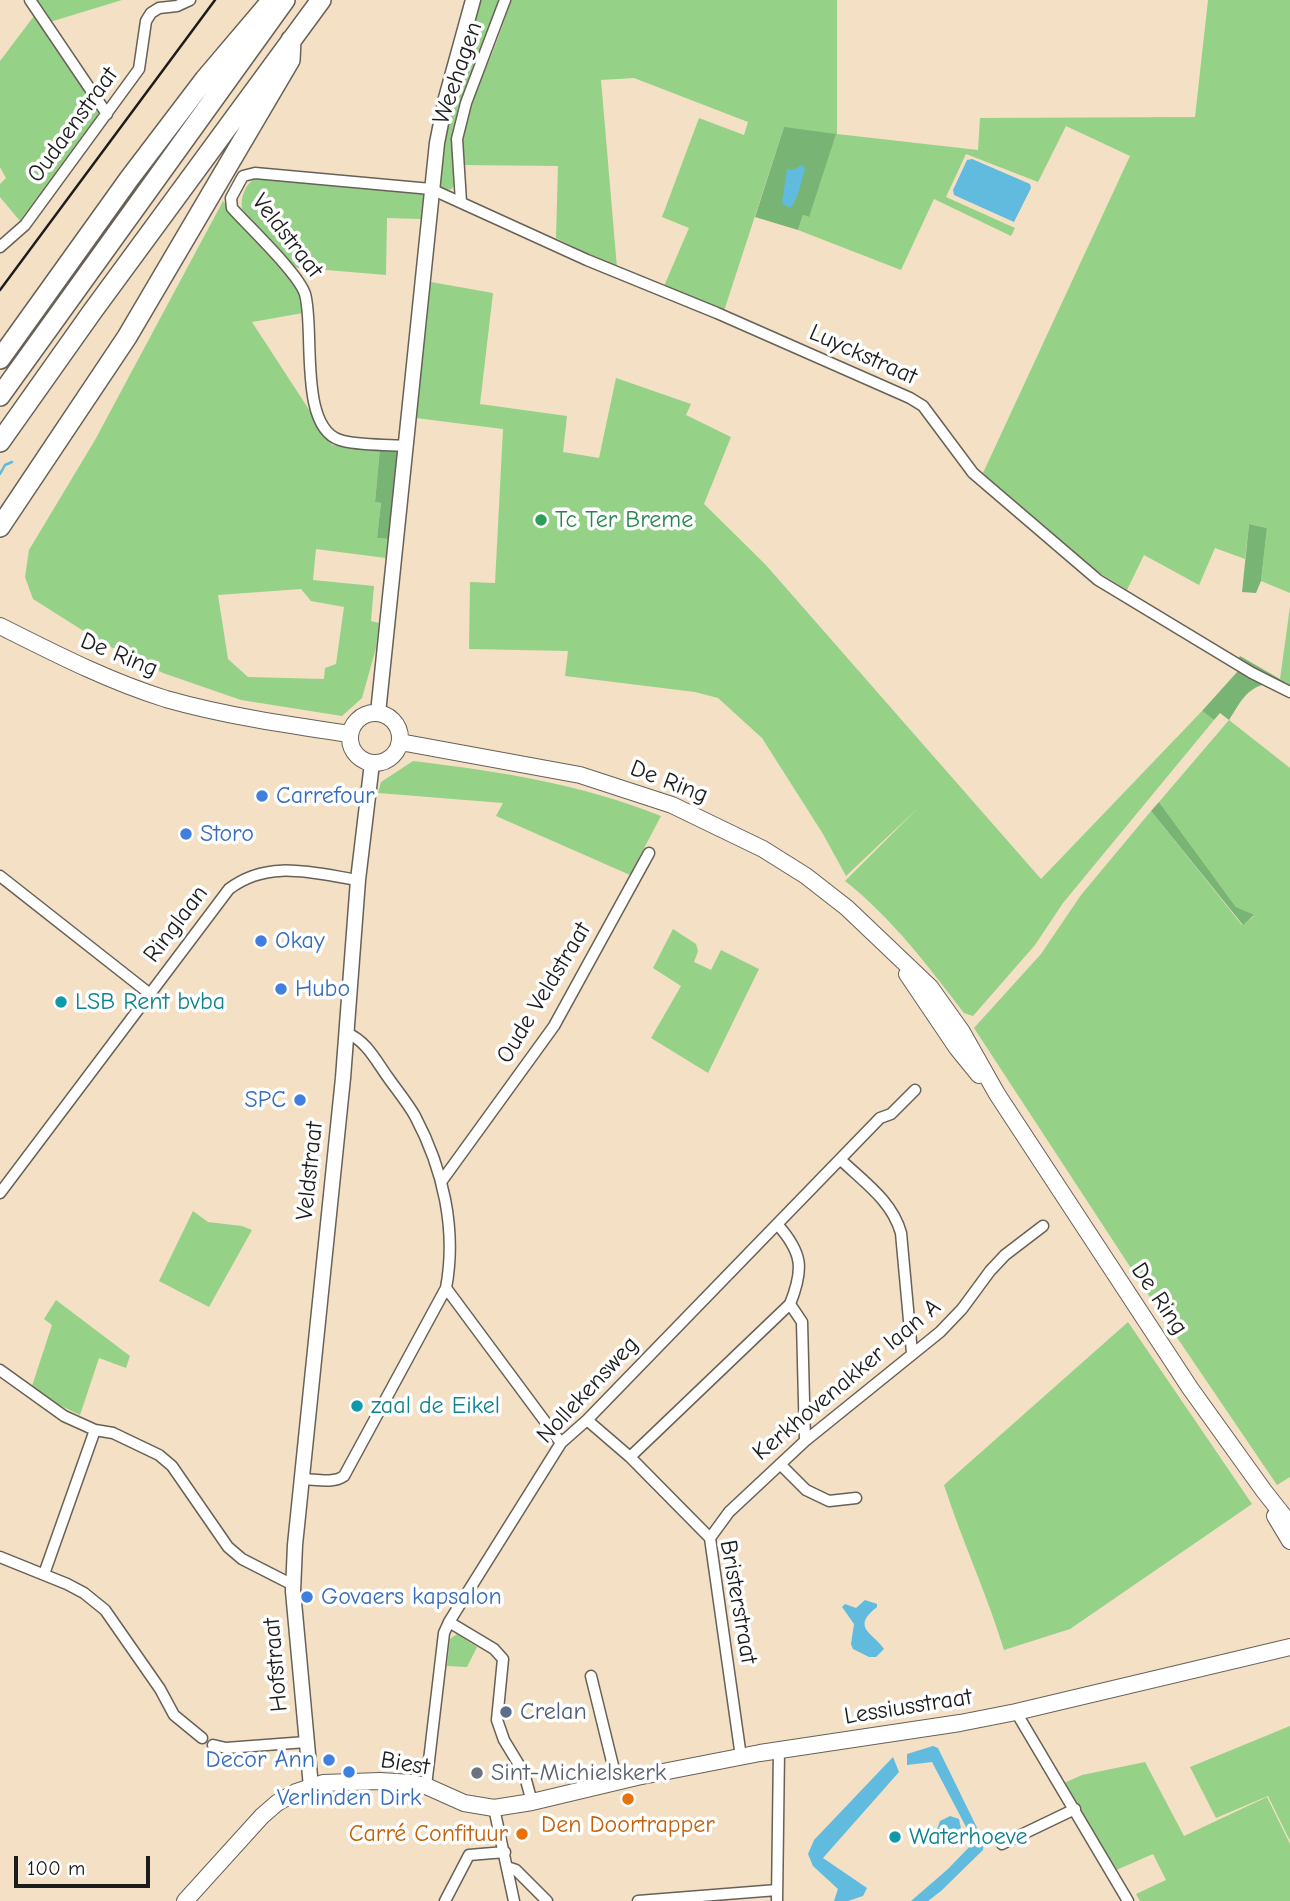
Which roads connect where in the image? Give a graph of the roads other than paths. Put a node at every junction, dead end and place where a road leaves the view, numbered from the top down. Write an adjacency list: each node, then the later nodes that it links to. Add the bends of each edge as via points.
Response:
1 (30, 0): 9 (street)
2 (190, 0): 9 (street, Oudaenstraat, via 151,13 139,69)
3 (272, 0): 13 (highway, via 129,179)
4 (285, 0): 14 (highway)
5 (321, 0): 8 (highway)
6 (473, 0): 10 (street, via 446,99)
7 (505, 0): 11 (street, Weehagen, via 457,139)
8 (291, 40): 15 (highway); 17 (highway, via 289,60 127,337)
9 (107, 114): 12 (street, Oudaenstraat, via 25,225)
10 (431, 189): 11 (street, Luyckstraat); 16 (street); 16 (street, Veldstraat, via 256,173 243,176 231,198 232,208 303,290 315,404 322,425 338,440)
11 (461, 202): 19 (street, Luyckstraat, via 923,406 973,473 1098,580)
12 (0, 247)
13 (0, 359)
14 (0, 396)
15 (0, 442)
16 (405, 446): 20 (street)
17 (0, 527)
18 (0, 626): 21 (main road, De Ring, via 82,667 166,698)
19 (1290, 692)
20 (378, 713): 21 (main road, via 355,721); 22 (main road, via 396,725)
21 (349, 734): 23 (main road, via 353,751)
22 (400, 742): 23 (main road, via 387,759); 47 (main road, De Ring, via 580,775 672,805 763,849 847,908 930,987 962,1032 1175,1365)
23 (372, 763): 26 (street, Veldstraat)
24 (649, 853): 31 (street, Oude Veldstraat, via 554,1026)
25 (0, 876): 27 (street)
26 (358, 880): 27 (street, Ringlaan, via 275,870 241,879); 28 (street, Veldstraat)
27 (150, 994): 32 (street, Ringlaan)
28 (347, 1033): 31 (street, via 362,1041 414,1114); 45 (street, Veldstraat)
29 (915, 1090): 30 (street, Nollekensweg, via 891,1115 880,1118)
30 (841, 1160): 33 (street, Nollekensweg); 37 (street, via 897,1218)
31 (441, 1182): 35 (street, via 450,1226)
32 (2, 1186)
33 (777, 1224): 36 (street, via 798,1254 799,1281); 39 (street, Nollekensweg)
34 (1043, 1226): 37 (street, Kerkhovenakker laan A, via 1005,1255 962,1310)
35 (446, 1289): 42 (street); 45 (street, via 341,1480)
36 (790, 1304): 41 (street, via 803,1322); 43 (street)
37 (912, 1353): 41 (street, Kerkhovenakker laan A)
38 (0, 1370): 40 (street, via 64,1416)
39 (587, 1420): 42 (street, Nollekensweg); 43 (street, Bristerstraat)
40 (95, 1430): 51 (street); 52 (street, via 113,1433 159,1455 172,1466 228,1547)
41 (805, 1441): 44 (street, Kerkhovenakker laan A)
42 (561, 1443): 53 (street, Nollekensweg)
43 (630, 1457): 48 (street, Bristerstraat)
44 (780, 1464): 46 (street, via 806,1490 829,1501); 48 (street, Kerkhovenakker laan A, via 729,1511)
45 (301, 1479): 52 (street, Veldstraat)
46 (856, 1498)
47 (1285, 1524): 49 (main road, De Ring)
48 (710, 1538): 61 (street, Bristerstraat)
49 (1290, 1541)
50 (0, 1557): 51 (street)
51 (44, 1574): 57 (street, via 84,1593 104,1610 174,1715)
52 (293, 1585): 58 (street, Hofstraat)
53 (449, 1622): 63 (street, Nollekensweg); 65 (street, via 503,1659 498,1720 524,1773)
54 (1290, 1647): 56 (main road, Lessiusstraat)
55 (591, 1676): 62 (street)
56 (1016, 1712): 60 (main road, Lessiusstraat); 67 (street)
57 (202, 1738)
58 (306, 1742): 59 (street, Hofstraat); 64 (street, Hofstraat)
59 (213, 1745)
60 (779, 1750): 61 (main road, Lessiusstraat); 71 (street)
61 (741, 1757): 62 (main road, Lessiusstraat)
62 (617, 1782): 65 (main road, Lessiusstraat)
63 (426, 1786): 64 (main road, Biest, via 380,1781); 66 (main road, Biest, via 452,1800)
64 (311, 1787): 72 (main road, Biest, via 277,1803 262,1816)
65 (532, 1802): 66 (main road, Biest)
66 (494, 1808): 69 (street)
67 (1076, 1809): 68 (street); 77 (street)
68 (1002, 1844)
69 (505, 1852): 70 (street); 73 (street, via 469,1855)
70 (507, 1867): 74 (street); 75 (street, via 516,1870)
71 (777, 1896): 76 (street)
72 (186, 1901)
73 (445, 1901)
74 (514, 1901)
75 (547, 1901)
76 (638, 1901)
77 (1128, 1901)

